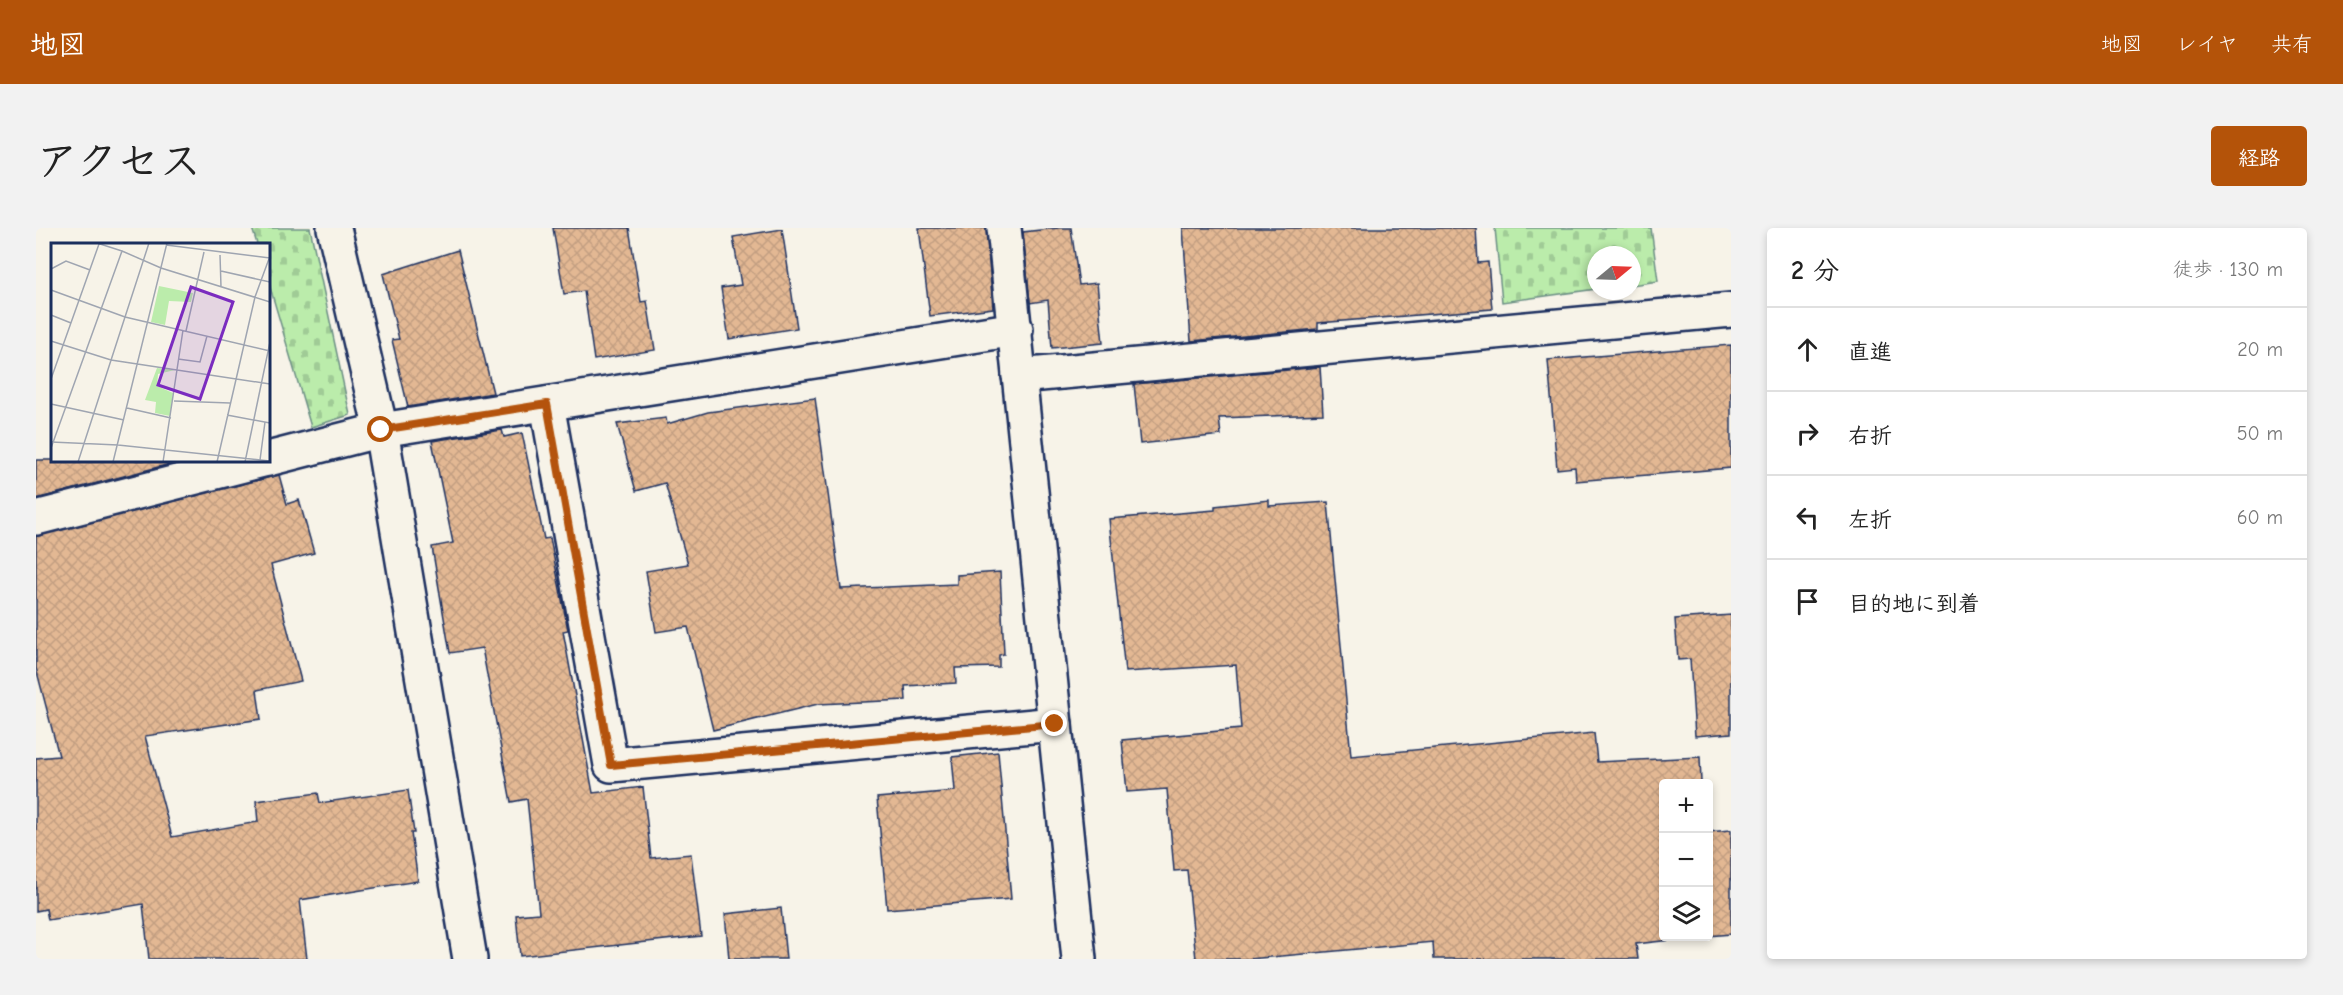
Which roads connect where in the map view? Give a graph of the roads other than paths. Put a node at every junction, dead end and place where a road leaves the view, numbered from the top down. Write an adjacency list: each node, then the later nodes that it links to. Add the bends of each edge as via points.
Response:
1 (334, 228): 7 (street)
2 (1004, 228): 4 (street)
3 (1731, 310): 5 (street)
4 (1016, 329): 5 (street); 6 (street)
5 (1019, 376): 11 (street)
6 (547, 404): 7 (street); 11 (street, via 611,765)
7 (381, 430): 8 (street); 12 (street)
8 (270, 458)
9 (255, 462): 10 (street)
10 (36, 519)
11 (1055, 724): 13 (street)
12 (470, 959)
13 (1079, 959)

